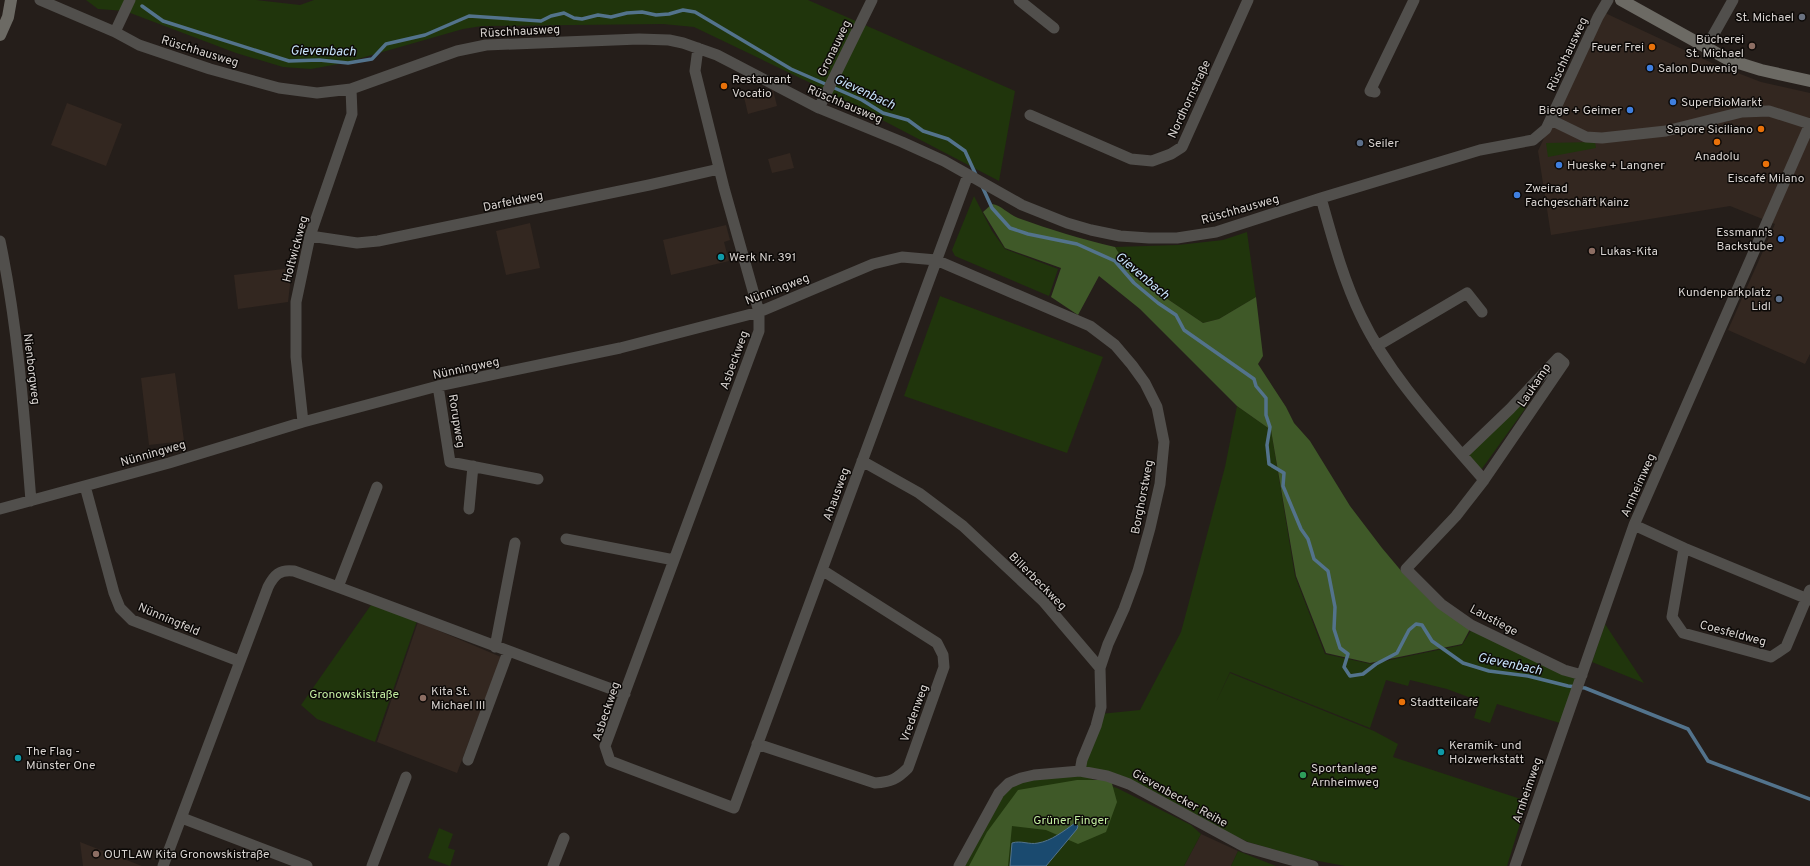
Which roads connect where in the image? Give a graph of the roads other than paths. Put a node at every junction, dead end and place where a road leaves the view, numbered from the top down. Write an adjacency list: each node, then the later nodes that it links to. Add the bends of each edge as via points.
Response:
1 (11, 0): 13 (street, via 8,17)
2 (40, 0): 12 (street, Rüschhausweg)
3 (130, 0): 12 (street)
4 (872, 0): 19 (street, Gronauweg)
5 (1019, 0): 11 (street)
6 (1248, 0): 20 (street, Nordhornstraße, via 1182,147 1171,154 1152,161 1131,159)
7 (1414, 0): 18 (street, via 1370,91)
8 (1608, 0): 21 (street, Rüschhausweg)
9 (1621, 0): 15 (street)
10 (1734, 0): 15 (street)
11 (1054, 28)
12 (115, 32): 17 (street, Rüschhausweg, via 139,45 210,69 279,88 317,93)
13 (0, 35)
14 (698, 48): 17 (street, Rüschhausweg, via 669,40 517,42 486,45 451,52); 19 (street, Rüschhausweg, via 717,55); 23 (street, Asbeckweg, via 695,71)
15 (1706, 48): 16 (street, via 1729,60)
16 (1810, 81)
17 (351, 89): 26 (street, Holtwickweg, via 352,114)
18 (1375, 92)
19 (819, 108): 24 (street, Rüschhausweg, via 902,142)
20 (1030, 115)
21 (1550, 120): 22 (street, via 1586,137 1602,138 1666,131 1742,112 1769,111); 25 (street, Rüschhausweg, via 1546,129 1533,140 1480,150)
22 (1810, 124): 44 (street, Arnheimweg)
23 (719, 168): 26 (street, Darfeldweg, via 378,241 357,243); 29 (street, Asbeckweg)
24 (968, 175): 25 (street, Rüschhausweg, via 1022,205 1067,223 1120,236 1149,238 1177,238 1216,232); 28 (street, Ahausweg)
25 (1321, 198): 31 (street, via 1351,291)
26 (310, 236): 33 (street, Holtwickweg, via 298,284 295,310 296,357)
27 (0, 241): 41 (street, Nienborgweg, via 24,405)
28 (936, 260): 29 (street, Nünningweg, via 902,257 873,264); 35 (street, Ahausweg); 56 (street, Borghorstweg, via 1090,326 1115,345 1132,365 1157,407 1164,442 1160,484 1135,577)
29 (759, 312): 32 (street, Nünningweg, via 620,348); 48 (street, Asbeckweg, via 758,331)
30 (1482, 312): 31 (street, via 1467,293)
31 (1377, 346): 34 (street, via 1413,397)
32 (438, 386): 33 (street, Nünningweg); 36 (street, Rorupweg, via 450,462)
33 (303, 422): 39 (street, Nünningweg)
34 (1462, 455): 38 (street); 38 (street, Laukamp, via 1558,358 1564,363)
35 (862, 460): 50 (street, Ahausweg); 56 (street, Billerbeckweg, via 919,493 963,526 1043,601)
36 (473, 466): 37 (street, Rorupweg); 43 (street)
37 (538, 479)
38 (1484, 480): 49 (street, Laukamp, via 1456,516)
39 (85, 486): 41 (street, Nünningweg); 55 (street, Nünningfeld, via 120,608 132,620)
40 (378, 487): 51 (street)
41 (30, 501): 42 (street, Nünningweg)
42 (0, 509)
43 (468, 509)
44 (1634, 525): 47 (street, Coesfeldweg); 57 (street, Arnheimweg)
45 (566, 539): 48 (street)
46 (515, 543): 53 (street)
47 (1684, 548): 52 (street, Coesfeldweg); 52 (street, Coesfeldweg, via 1672,617 1683,633 1771,657 1786,647)
48 (674, 560): 58 (street, Asbeckweg)
49 (1406, 569): 57 (street, Laustiege, via 1441,604 1471,625)
50 (822, 570): 59 (street, Ahausweg); 59 (street, Vredenweg, via 937,644 943,654 944,667 908,768 889,782 875,783)
51 (338, 587): 53 (street); 55 (street, via 294,571 279,572 268,587)
52 (1809, 596)
53 (495, 647): 54 (street)
54 (508, 652): 58 (street); 60 (street)
55 (239, 661): 64 (street)
56 (1100, 668): 61 (street, via 1101,707)
57 (1581, 677): 72 (street, Arnheimweg)
58 (625, 694): 63 (street, Asbeckweg, via 605,746 610,761)
59 (757, 744): 63 (street, Ahausweg, via 734,808)
60 (468, 760)
61 (1080, 771): 70 (street, Gievenbecker Reihe, via 1034,775 1010,783 999,793); 71 (street, Gievenbecker Reihe, via 1107,776 1129,784 1245,847)
62 (406, 777): 68 (street)
63 (719, 803)
64 (182, 818): 66 (street); 67 (street)
65 (564, 838): 69 (street)
66 (163, 866)
67 (307, 866)
68 (372, 866)
69 (553, 866)
70 (958, 866)
71 (1313, 866)
72 (1515, 866)

